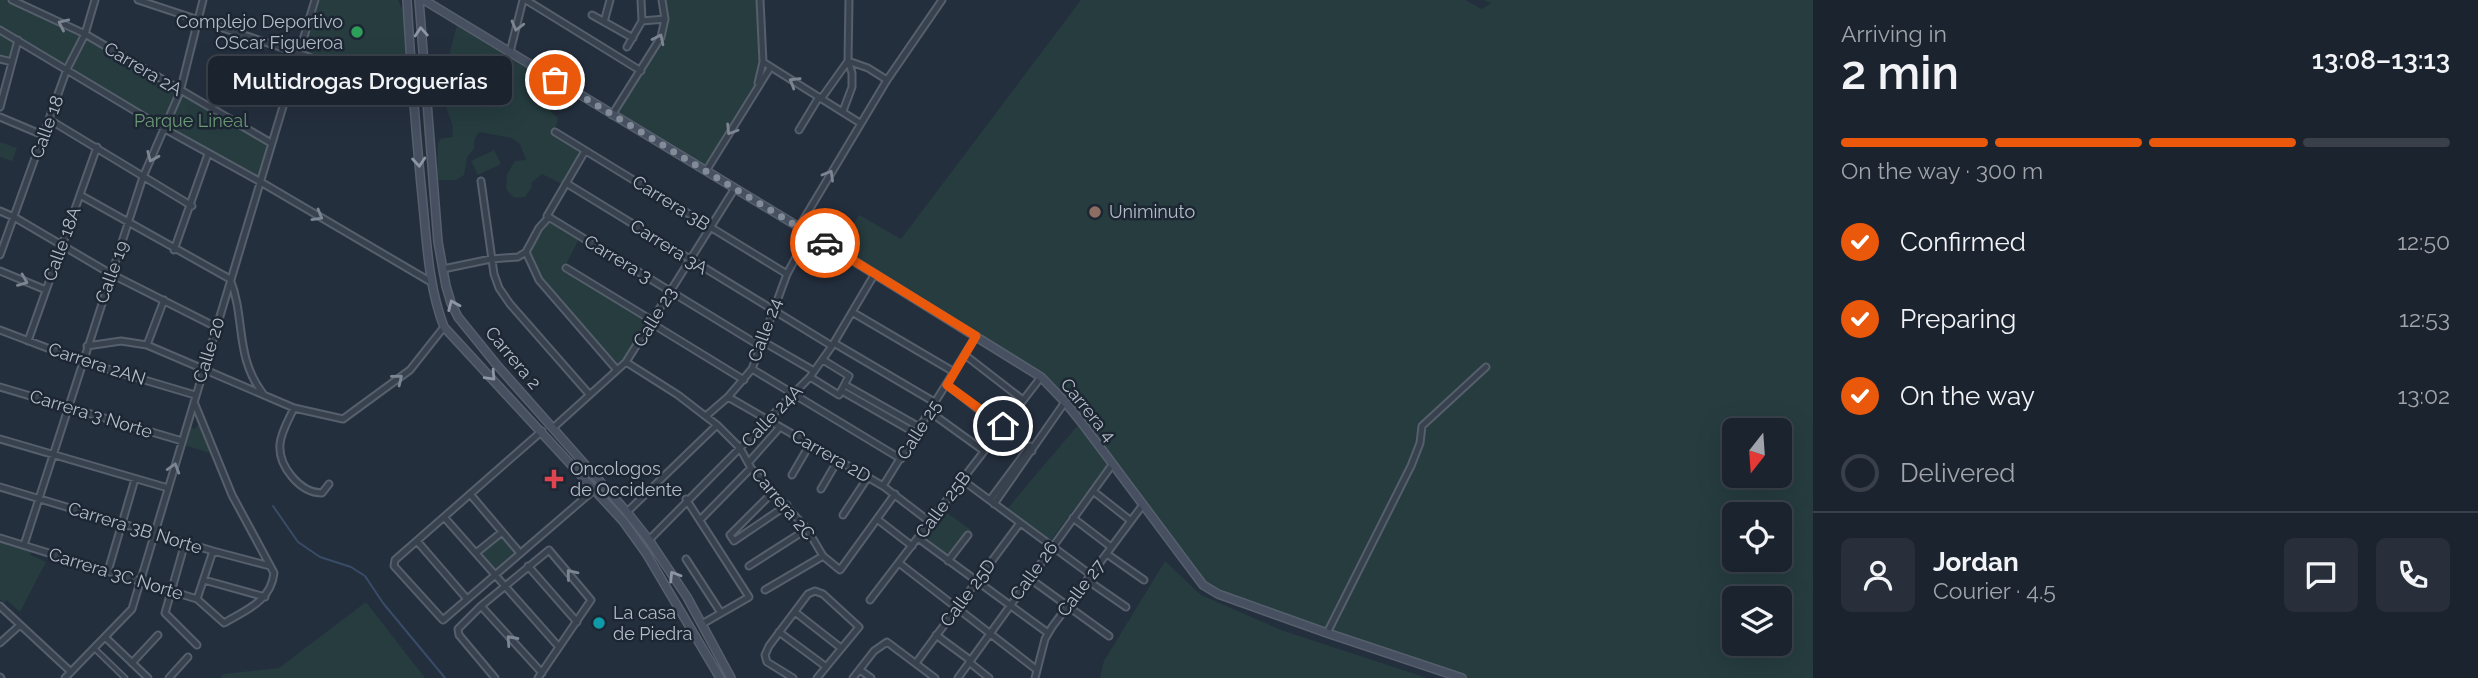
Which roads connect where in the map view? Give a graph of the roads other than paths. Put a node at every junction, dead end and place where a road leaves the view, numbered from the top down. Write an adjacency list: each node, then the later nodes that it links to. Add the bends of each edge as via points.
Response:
1 (12, 0): 21 (street, Carrera 2A, one-way to 1)
2 (95, 0): 21 (street, Calle 18)
3 (138, 0): 17 (street)
4 (203, 0): 17 (street, Calle 19)
5 (315, 0): 26 (street, Calle 20)
6 (407, 0): 37 (main road, Carrera 2)
7 (421, 0): 25 (main road, Carrera 4); 38 (main road, Carrera 2, one-way to 7)
8 (525, 0): 25 (street, one-way to 25); 33 (street)
9 (610, 0): 19 (street)
10 (641, 0): 18 (street)
11 (662, 0): 16 (street)
12 (760, 0): 30 (street)
13 (849, 0): 28 (street)
14 (942, 0): 34 (street)
15 (592, 15): 19 (street)
16 (665, 19): 18 (street); 33 (street, one-way to 16, via 661,37)
17 (197, 20): 26 (street); 36 (street, Calle 19)
18 (642, 21): 22 (street)
19 (604, 22): 22 (street)
20 (0, 30): 23 (street)
21 (85, 34): 32 (street, Calle 18); 36 (street, Carrera 2A)
22 (633, 38): 24 (street)
23 (18, 40): 29 (street); 32 (street)
24 (627, 47)
25 (510, 52): 42 (main road, Carrera 4)
26 (298, 53): 37 (street); 50 (street, Calle 20)
27 (0, 59): 29 (street)
28 (848, 61): 34 (street); 39 (street); 41 (street, via 852,87)
29 (12, 62): 40 (street)
30 (763, 62): 31 (street); 35 (street)
31 (770, 68): 35 (street); 39 (street, one-way to 31)
32 (68, 69): 44 (street, Calle 18); 46 (street)
33 (641, 71): 42 (street)
34 (887, 80): 45 (street)
35 (756, 90): 54 (street, one-way to 54)
36 (180, 92): 46 (street, Calle 19); 50 (street, Carrera 2A)
37 (413, 94): 38 (street); 82 (main road, Carrera 2, one-way to 82)
38 (426, 95): 76 (main road, Carrera 2)
39 (820, 98): 41 (street); 47 (street)
40 (0, 107)
41 (842, 111): 45 (street)
42 (612, 115): 54 (main road, Carrera 4)
43 (0, 117): 49 (street)
44 (50, 121): 49 (street, Calle 18); 51 (street)
45 (860, 123): 67 (street, one-way to 45)
46 (164, 129): 53 (street); 55 (street, Calle 19, one-way to 55)
47 (799, 130)
48 (555, 132): 52 (street, Carrera 3B)
49 (45, 136): 63 (street, Calle 18)
50 (271, 143): 56 (street, Calle 20)
51 (97, 147): 55 (street); 60 (street, Calle 18A)
52 (585, 151): 58 (street); 66 (street, Carrera 3B)
53 (208, 154): 56 (street); 61 (street)
54 (706, 170): 59 (main road, Carrera 4)
55 (143, 177): 61 (street); 65 (street, Calle 19)
56 (260, 181): 81 (street, Calle 20); 82 (street, one-way to 82)
57 (481, 181): 73 (street)
58 (566, 183): 64 (street); 74 (street, Carrera 3A)
59 (735, 188): 66 (street, Calle 23); 67 (main road, Carrera 4)
60 (80, 195): 65 (street); 69 (street, Calle 18A)
61 (192, 206): 70 (street)
62 (0, 211): 63 (street)
63 (14, 217): 69 (street); 72 (street, Calle 18)
64 (548, 217): 71 (street); 84 (street, Carrera 3)
65 (130, 224): 70 (street); 78 (street, Calle 19)
66 (709, 227): 74 (street, Calle 23); 79 (street, Carrera 3B)
67 (799, 227): 68 (main road, Carrera 4)
68 (809, 233): 79 (street, Calle 24); 80 (main road, Carrera 4)
69 (62, 246): 78 (street); 83 (street, Calle 18A)
70 (174, 250): 81 (street)
71 (526, 252): 73 (street); 105 (street, via 539,280)
72 (0, 255)
73 (492, 259): 76 (street); 114 (street, via 503,294)
74 (690, 259): 84 (street, Calle 23); 86 (street, Carrera 3A)
75 (566, 268): 88 (street)
76 (443, 269): 129 (main road, Carrera 2, one-way to 76, via 458,317)
77 (0, 271): 83 (street, one-way to 83)
78 (111, 274): 85 (street); 97 (street, Calle 19)
79 (787, 274): 86 (street, Calle 24)
80 (874, 275): 87 (street, Calle 24A); 92 (main road, Carrera 4)
81 (230, 279): 89 (street, Calle 20); 115 (street, via 243,354)
82 (432, 282): 90 (main road, Carrera 2)
83 (46, 290): 93 (street, Calle 18A)
84 (671, 291): 88 (street, Calle 23); 94 (street, Carrera 3)
85 (164, 300): 89 (street); 96 (street)
86 (773, 310): 94 (street, Calle 24); 95 (street)
87 (852, 312): 95 (street, Calle 24A); 106 (street)
88 (652, 322): 101 (street, Calle 23); 109 (street)
89 (216, 327): 103 (street, Calle 20)
90 (444, 327): 122 (street, one-way to 90, via 343,419 410,370); 130 (main road, Carrera 2, one-way to 130)
91 (0, 330): 93 (street, Carrera 2AN)
92 (976, 336): 98 (street, Calle 25); 108 (main road, Carrera 4)
93 (28, 341): 100 (street, Carrera 2AN)
94 (761, 344): 104 (street, Calle 24); 107 (street)
95 (833, 344): 99 (street, Calle 24A); 120 (street)
96 (147, 345): 97 (street, via 121,341); 103 (street)
97 (87, 346): 100 (street, Calle 19)
98 (965, 355): 106 (street, Calle 25); 118 (street)
99 (823, 360): 107 (street, Calle 24A); 112 (street, via 849,376)
100 (84, 362): 117 (street, Carrera 2AN); 121 (street, Calle 19)
101 (626, 362): 105 (street, Calle 23); 124 (street, Carrera 2C)
102 (1486, 367): 225 (street, via 1422,426 1411,466)
103 (204, 369): 115 (street); 117 (street, Calle 20)
104 (751, 369): 109 (street, Calle 24); 113 (street)
105 (617, 370): 114 (street, Calle 23)
106 (954, 372): 110 (street, Calle 25)
107 (812, 374): 112 (street, via 839,395); 113 (street, Calle 24A)
108 (1041, 377): 118 (street, Calle 25B); 119 (main road, Carrera 4)
109 (744, 380): 116 (street, Calle 24)
110 (947, 385): 120 (street, Calle 25); 127 (street)
111 (0, 387): 121 (street, Carrera 3 Norte)
112 (843, 388): 131 (street)
113 (793, 393): 125 (street, Calle 24A); 139 (street)
114 (589, 394): 129 (street, Calle 23)
115 (264, 396): 122 (street)
116 (728, 397): 124 (street, Calle 24); 125 (street, Carrera 2D)
117 (195, 398): 133 (street, Calle 20); 193 (street, via 232,495)
118 (1023, 400): 127 (street, Calle 25B)
119 (1065, 402): 136 (street); 142 (main road, Carrera 4)
120 (936, 403): 123 (street, Calle 25)
121 (69, 407): 133 (street, Carrera 3 Norte); 138 (street, Calle 19)
122 (294, 408): 147 (street, via 279,445 284,466 305,490 322,493)
123 (930, 412): 131 (street, Calle 25); 137 (street)
124 (706, 415): 126 (street, Carrera 2C)
125 (768, 420): 128 (street, Carrera 2D); 135 (street, Calle 24A)
126 (717, 425): 135 (street, Carrera 2C); 162 (street)
127 (1003, 426): 136 (street); 137 (street, Calle 25B)
128 (780, 427): 134 (street, Carrera 2D); 141 (street)
129 (553, 428): 162 (main road, Carrera 2)
130 (542, 431): 151 (main road, Carrera 2); 155 (street)
131 (919, 431): 139 (street, Calle 25)
132 (0, 439): 138 (street)
133 (182, 441): 150 (street, Calle 20, one-way to 133)
134 (810, 444): 140 (street, Carrera 2D); 143 (street)
135 (740, 448): 141 (street, Carrera 2C); 158 (street, Calle 24A)
136 (1030, 449): 159 (street)
137 (984, 451): 146 (street, Calle 25B)
138 (54, 454): 145 (street); 157 (street, Calle 19)
139 (901, 459): 148 (street, Calle 25)
140 (838, 460): 144 (street, Carrera 2D); 152 (street)
141 (750, 465): 154 (street, Carrera 2C); 167 (street)
142 (1112, 465): 153 (street, Calle 26); 161 (main road, Carrera 4)
143 (792, 475)
144 (867, 477): 148 (street, Carrera 2D); 163 (street)
145 (135, 479): 150 (street); 170 (street)
146 (961, 480): 159 (street); 169 (street, Calle 25B)
147 (329, 484)
148 (883, 486): 156 (street, Carrera 2D)
149 (0, 487): 157 (street, Carrera 3B Norte)
150 (168, 488): 174 (street, Calle 20)
151 (594, 489): 187 (street); 249 (main road, Carrera 2, via 646,553)
152 (821, 489)
153 (1093, 491): 165 (street, Calle 26); 168 (street)
154 (773, 492): 160 (street, Carrera 2C); 160 (street, via 730,535 734,541)
155 (470, 494): 164 (street); 173 (street)
156 (895, 494): 166 (street); 169 (street, Carrera 2D)
157 (39, 499): 170 (street, Carrera 3B Norte); 181 (street, Calle 19)
158 (686, 499): 167 (street); 178 (street, Calle 24A)
159 (992, 502): 171 (street)
160 (787, 505): 172 (street, Carrera 2C)
161 (1142, 506): 168 (street, Calle 27); 225 (main road, Carrera 4, via 1203,585)
162 (628, 512): 178 (main road, Carrera 2)
163 (843, 515)
164 (444, 517): 179 (street); 186 (street)
165 (1073, 518): 183 (street, Calle 26); 184 (street)
166 (877, 519): 182 (street); 189 (street, Carrera 2C, via 840,570)
167 (700, 520): 218 (street, via 749,597)
168 (1131, 521): 184 (street, Calle 27)
169 (930, 522): 177 (street, Calle 25B)
170 (121, 523): 174 (street, Carrera 3B Norte); 196 (street)
171 (1020, 523): 183 (street); 203 (street, Calle 25D)
172 (807, 529): 189 (street, Carrera 2C); 195 (street)
173 (502, 531): 186 (street); 187 (street)
174 (155, 534): 180 (street, Carrera 3B Norte); 201 (street, Calle 20)
175 (968, 535): 191 (street)
176 (0, 538): 181 (street, Carrera 3C Norte)
177 (918, 538): 182 (street, Calle 25B); 191 (street)
178 (649, 540): 220 (main road, Carrera 2, one-way to 178)
179 (417, 541): 209 (street); 209 (street, via 394,566 443,620)
180 (185, 542): 185 (street, Carrera 3B Norte); 205 (street)
181 (24, 545): 196 (street, Carrera 3C Norte)
182 (912, 546): 192 (street, Calle 25B)
183 (1052, 546): 198 (street, Calle 26); 199 (street)
184 (1111, 547): 188 (street, Calle 27)
185 (214, 551): 193 (street, Carrera 3B Norte); 202 (street)
186 (476, 553): 197 (street)
187 (520, 553): 197 (street)
188 (1107, 554): 199 (street, Calle 27); 200 (street)
189 (823, 556): 206 (street)
190 (686, 559): 218 (street)
191 (948, 561): 203 (street)
192 (899, 563): 210 (street, Calle 25B); 216 (street)
193 (270, 566): 207 (street, via 273,586)
194 (528, 566): 204 (street); 219 (street); 219 (street, one-way to 194, via 591,600 553,552 545,551)
195 (749, 566)
196 (108, 571): 201 (street, Carrera 3C Norte)
197 (495, 575): 204 (street); 209 (street)
198 (1029, 578): 211 (street, Calle 26); 214 (street)
199 (1089, 578): 214 (street, Calle 27); 215 (street)
200 (1144, 579)
201 (140, 580): 205 (street, Carrera 3C Norte); 229 (street, Calle 20, via 132,608)
202 (204, 580): 207 (street); 208 (street)
203 (976, 582): 211 (street); 216 (street, Calle 25D)
204 (505, 586): 213 (street); 232 (street)
205 (172, 590): 208 (street, Carrera 3C Norte); 231 (street, via 164,614)
206 (765, 590)
207 (265, 597): 208 (street, Carrera 3C Norte, via 224,623)
208 (197, 599)
209 (467, 599)
210 (870, 600)
211 (1009, 605): 223 (street, Calle 26); 224 (street)
212 (0, 606): 221 (street)
213 (481, 606): 243 (street, one-way to 213); 248 (street, via 458,629 459,635)
214 (1067, 607): 224 (street, Calle 27); 228 (street)
215 (1126, 607)
216 (957, 608): 223 (street); 227 (street, Calle 25D)
217 (795, 612): 222 (street); 234 (street); 234 (street, via 808,594 823,594 859,626)
218 (720, 614): 220 (street)
219 (577, 622): 232 (street)
220 (702, 624): 250 (main road, Carrera 2)
221 (20, 625): 230 (street); 242 (street)
222 (779, 632): 239 (street); 251 (street, via 765,654 767,662)
223 (989, 633): 236 (street, Calle 26); 241 (street)
224 (1048, 633): 241 (street, Calle 27)
225 (1327, 634): 259 (main road, Carrera 4)
226 (158, 635): 237 (street)
227 (936, 635): 236 (street); 238 (street, Calle 25D)
228 (1109, 636)
229 (105, 637): 233 (street, Calle 20); 237 (street)
230 (0, 643)
231 (197, 645)
232 (558, 646): 243 (street)
233 (94, 648): 242 (street, Calle 20); 245 (street)
234 (841, 648): 239 (street)
235 (188, 657): 247 (street)
236 (970, 661): 256 (street, Calle 26); 257 (street)
237 (132, 663): 246 (street)
238 (916, 663): 240 (street, via 887,642); 255 (street)
239 (825, 666): 252 (street)
240 (860, 670): 253 (street); 254 (street)
241 (1037, 670): 258 (street, Calle 27)
242 (71, 672): 244 (street, Calle 20)
243 (540, 675)
244 (65, 678)
245 (125, 678)
246 (148, 678)
247 (169, 678)
248 (495, 678)
249 (720, 678)
250 (731, 678)
251 (793, 678)
252 (817, 678)
253 (853, 678)
254 (871, 678)
255 (935, 678)
256 (958, 678)
257 (989, 678)
258 (1035, 678)
259 (1462, 678)

